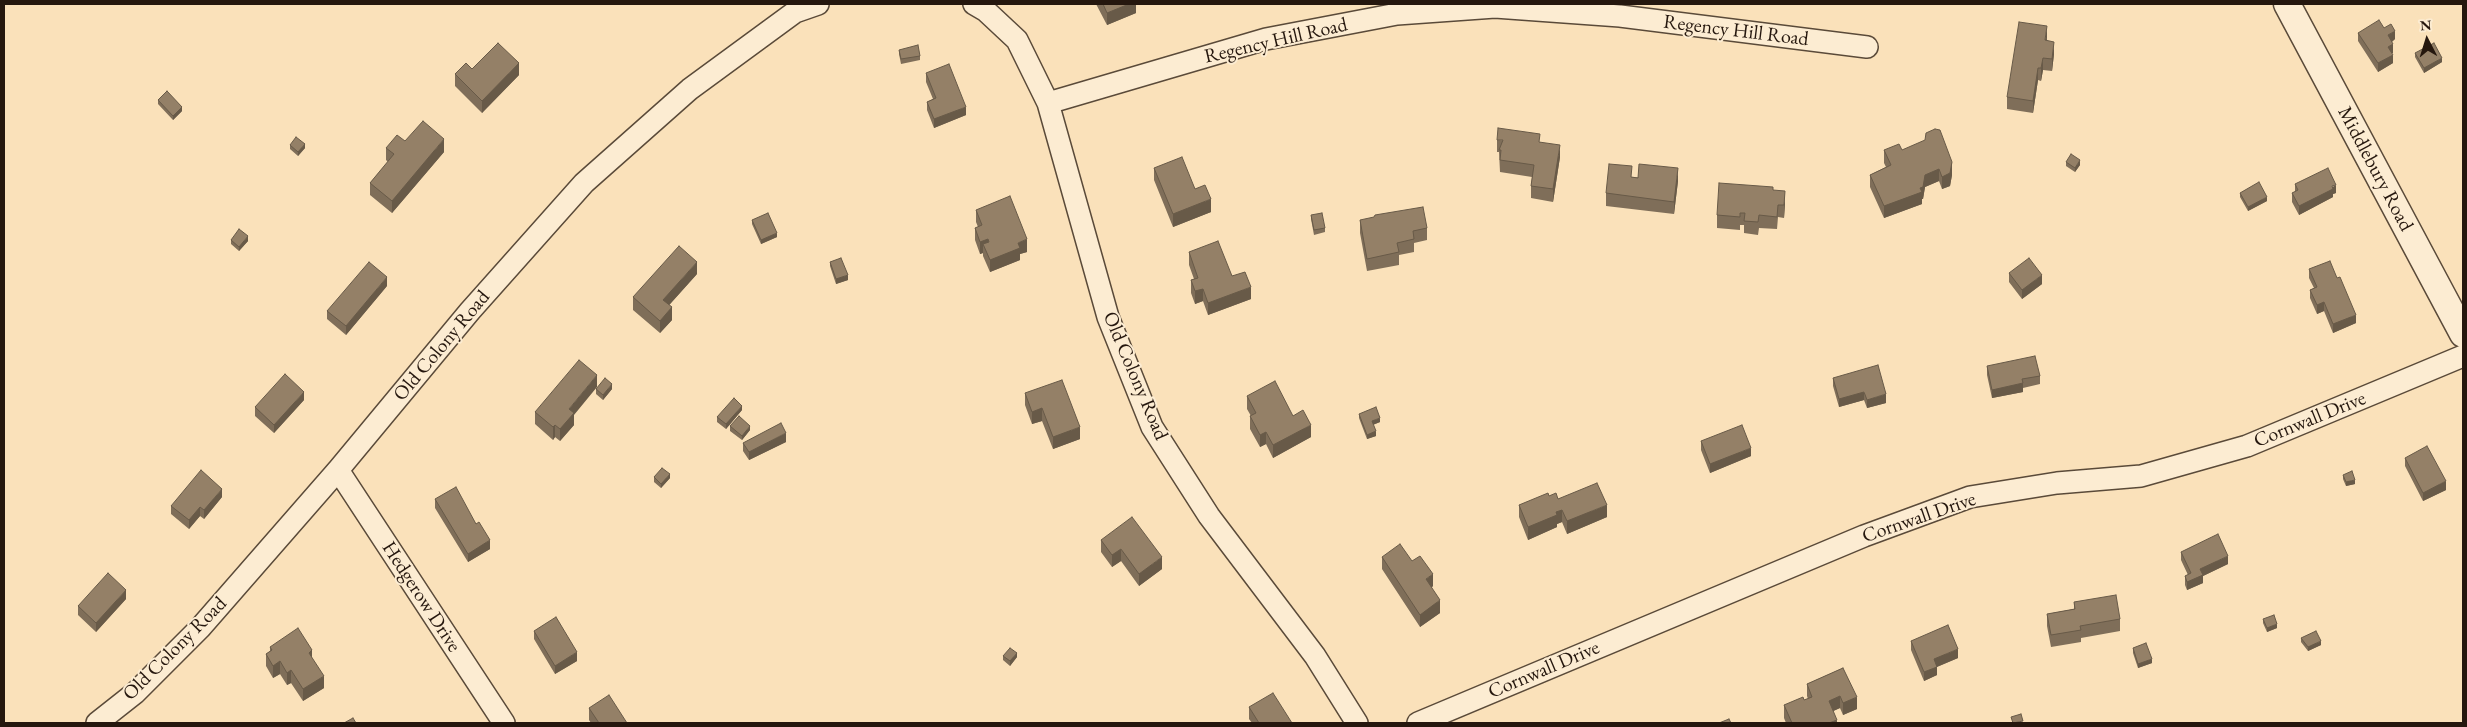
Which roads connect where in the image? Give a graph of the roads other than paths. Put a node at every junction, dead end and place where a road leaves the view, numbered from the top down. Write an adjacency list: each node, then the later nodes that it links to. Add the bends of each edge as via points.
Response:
1 (818, 4): 8 (street, Old Colony Road, via 794,12 690,89 584,183 470,311)
2 (974, 4): 5 (street, Old Colony Road, via 1017,40)
3 (2288, 4): 6 (street, Middlebury Road)
4 (1867, 47): 5 (street, Regency Hill Road, via 1620,16 1495,7 1397,14 1266,39)
5 (1048, 102): 11 (street, Old Colony Road, via 1108,318 1152,427 1209,516 1315,656)
6 (2463, 334)
7 (2463, 356): 12 (street, Cornwall Drive, via 2247,446 2141,476 2057,482 1970,497 1864,536)
8 (338, 470): 9 (street, Old Colony Road, via 200,628 135,693); 10 (street, Hedgerow Drive)
9 (97, 723)
10 (504, 723)
11 (1357, 723)
12 (1418, 723)

